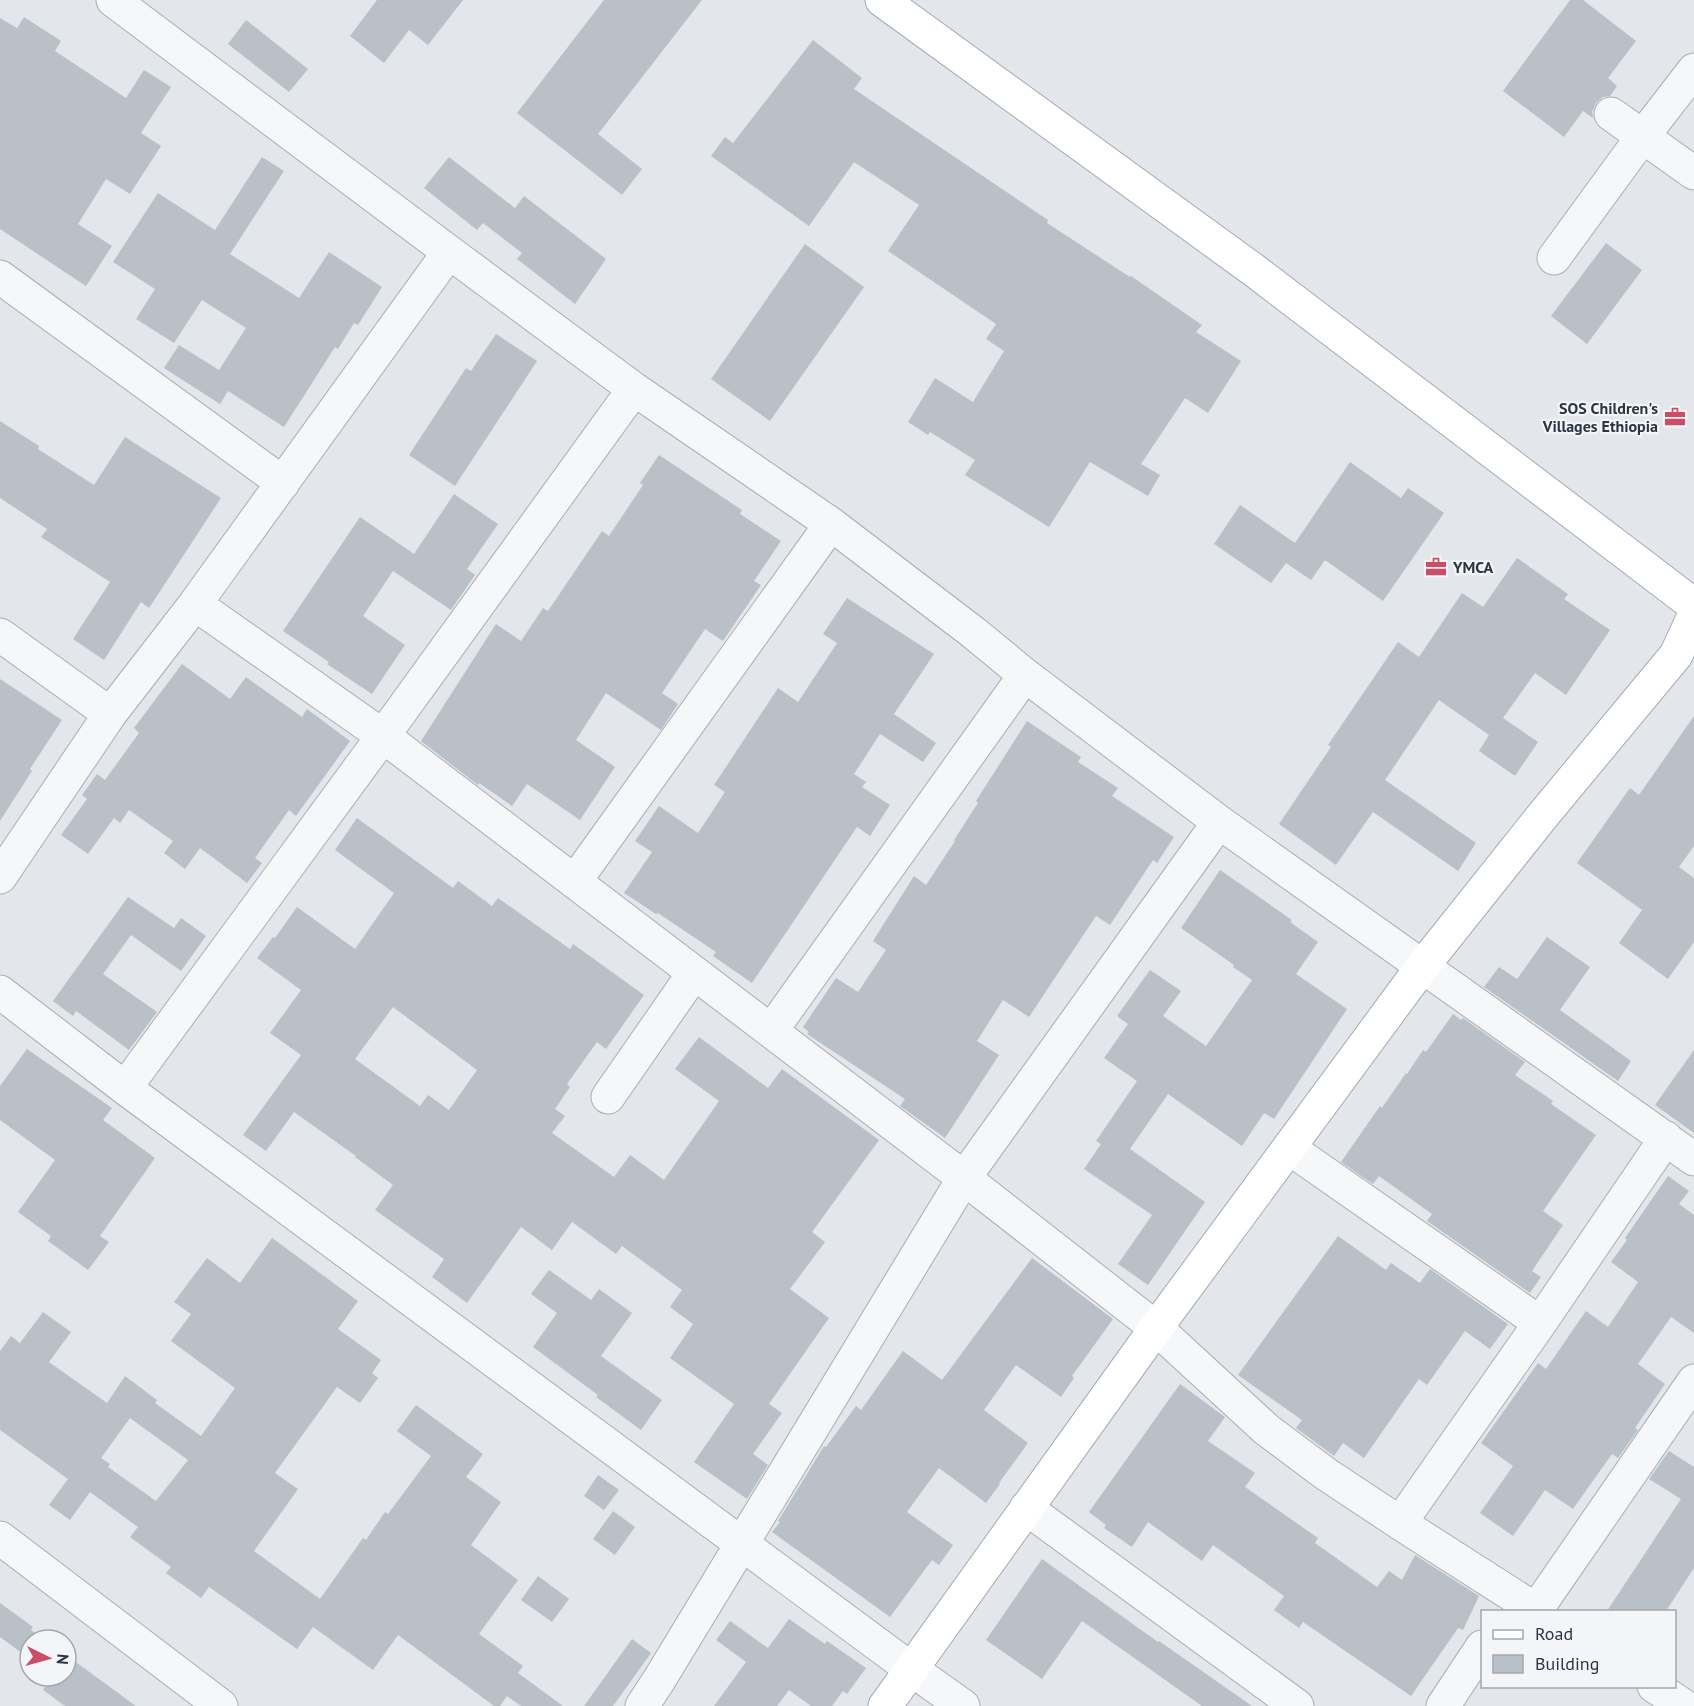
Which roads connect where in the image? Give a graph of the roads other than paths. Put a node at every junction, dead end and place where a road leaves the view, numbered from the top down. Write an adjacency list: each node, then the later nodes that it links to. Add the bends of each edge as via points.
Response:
1 (113, 0): 7 (street)
2 (882, 0): 14 (main road, via 1256,271)
3 (1694, 70): 5 (street)
4 (1611, 114): 5 (street)
5 (1643, 136): 6 (street); 8 (street)
6 (1694, 173)
7 (448, 252): 10 (street); 11 (street)
8 (1554, 258)
9 (0, 277): 11 (street)
10 (633, 389): 12 (street); 20 (street)
11 (283, 483): 13 (street)
12 (831, 524): 18 (street); 23 (street)
13 (195, 604): 19 (street); 20 (street)
14 (1694, 605)
15 (1694, 616): 17 (main road)
16 (0, 635): 19 (street)
17 (1685, 652): 24 (main road, via 1544,814)
18 (1025, 675): 21 (street); 27 (street)
19 (110, 714): 22 (street)
20 (383, 736): 23 (street); 28 (street)
21 (1219, 822): 24 (street); 33 (street)
22 (0, 877)
23 (575, 881): 25 (street)
24 (1422, 967): 30 (street); 31 (main road)
25 (694, 972): 27 (street); 29 (street)
26 (0, 992): 28 (street)
27 (771, 1031): 33 (street)
28 (125, 1088): 40 (street)
29 (608, 1096)
30 (1666, 1138): 32 (street); 34 (street)
31 (1289, 1148): 34 (street); 35 (main road)
32 (1694, 1160)
33 (964, 1178): 35 (street); 40 (street)
34 (1540, 1323): 38 (street)
35 (1156, 1328): 37 (main road); 38 (street, via 1267,1430)
36 (1694, 1381): 41 (street)
37 (1026, 1508): 43 (main road); 49 (street)
38 (1400, 1523): 41 (street)
39 (0, 1538): 45 (street)
40 (741, 1543): 43 (street); 46 (street)
41 (1524, 1607)
42 (1481, 1649): 50 (street)
43 (911, 1669): 47 (main road); 48 (street)
44 (1657, 1688): 51 (street)
45 (221, 1706)
46 (642, 1706)
47 (885, 1706)
48 (963, 1706)
49 (1297, 1706)
50 (1443, 1706)
51 (1684, 1706)

